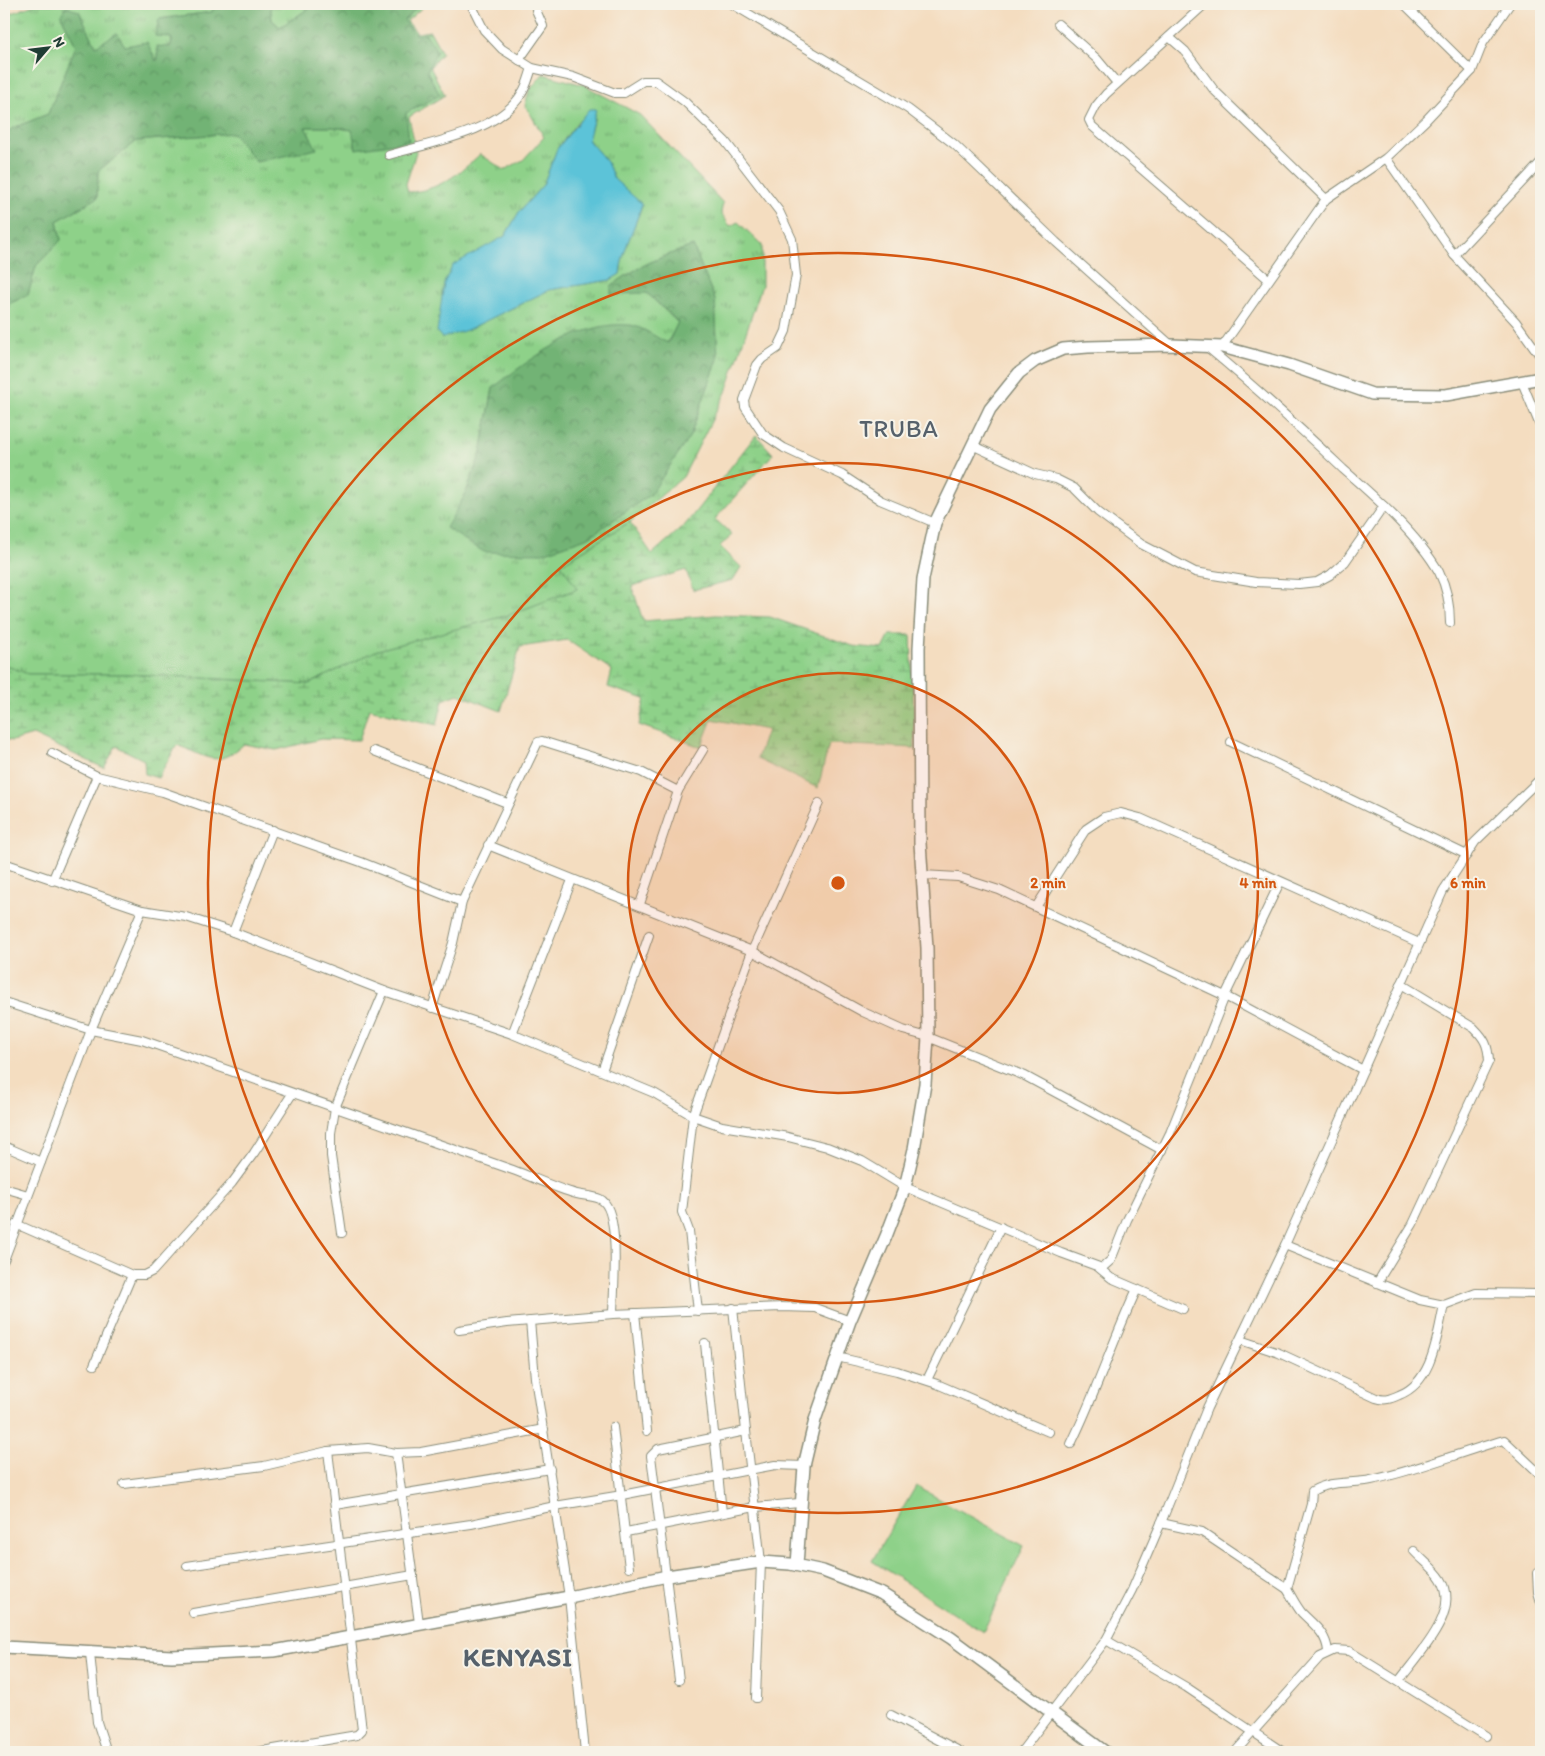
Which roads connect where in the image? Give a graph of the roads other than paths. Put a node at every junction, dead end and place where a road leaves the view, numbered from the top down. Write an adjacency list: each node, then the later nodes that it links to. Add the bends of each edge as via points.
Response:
1 (471, 4): 9 (street, via 484,30 502,49)
2 (539, 4): 9 (street, via 536,10 543,26)
3 (732, 4): 19 (street, via 908,109 954,144 1056,242)
4 (1204, 4): 8 (street)
5 (1404, 4): 11 (street)
6 (1510, 4): 11 (street, via 1483,43)
7 (1058, 24): 12 (street, via 1097,59)
8 (1168, 36): 12 (street); 16 (street, via 1185,51 1214,90)
9 (519, 60): 10 (street)
10 (532, 68): 13 (street, via 522,94 499,117 464,133); 28 (street, via 573,77 615,93 624,93 643,82 656,81 685,102 725,141 778,211 792,239 795,256 793,298 786,331 778,348 757,365 744,400 745,407 763,434 784,448 848,478 880,500)
11 (1472, 71): 14 (street)
12 (1117, 83): 18 (street, via 1096,106 1090,120 1092,126)
13 (389, 155)
14 (1386, 158): 16 (street); 17 (street)
15 (1541, 162): 17 (street)
16 (1326, 199): 18 (street)
17 (1454, 255): 22 (street, via 1516,322)
18 (1268, 280): 21 (street)
19 (1171, 345): 20 (street); 26 (street, via 1063,348 1048,354 1019,373 1003,390)
20 (1207, 347): 21 (street); 27 (street)
21 (1222, 347): 24 (street, via 1289,365 1372,394 1446,396)
22 (1541, 357)
23 (1541, 378): 24 (street)
24 (1522, 382): 25 (street)
25 (1541, 428)
26 (972, 445): 27 (street, via 1074,488 1098,512 1141,544 1195,572 1256,582 1299,584 1317,582 1330,575 1345,562); 28 (street)
27 (1384, 506): 29 (street, via 1439,573 1450,603)
28 (935, 524): 43 (street, via 920,616)
29 (1450, 623)
30 (1231, 742): 41 (street)
31 (702, 750): 36 (street)
32 (374, 751): 37 (street)
33 (52, 753): 34 (street)
34 (97, 776): 39 (street, via 163,792); 45 (street)
35 (1541, 778): 41 (street, via 1475,842)
36 (678, 790): 37 (street, via 641,772 542,741 535,747); 48 (street)
37 (507, 803): 40 (street)
38 (819, 803): 54 (street)
39 (273, 830): 47 (street); 51 (street)
40 (488, 845): 44 (street); 47 (street)
41 (1467, 855): 53 (street, via 1443,891)
42 (4, 863): 45 (street)
43 (922, 874): 49 (street, via 958,877 999,890); 62 (street, via 928,948)
44 (572, 880): 48 (street); 61 (street)
45 (52, 881): 50 (street)
46 (1280, 882): 49 (street, via 1140,818 1121,813 1104,817 1086,828); 53 (street); 57 (street)
47 (462, 902): 59 (street, via 453,943)
48 (640, 904): 54 (street)
49 (1036, 907): 57 (street)
50 (142, 910): 51 (street, via 186,916); 60 (street)
51 (233, 932): 56 (street)
52 (649, 935): 64 (street)
53 (1419, 943): 55 (street)
54 (752, 951): 62 (street, via 863,1012); 67 (street)
55 (1401, 984): 63 (street); 81 (street, via 1474,1028 1484,1037 1489,1061 1413,1224)
56 (384, 991): 59 (street); 66 (street)
57 (1225, 996): 63 (street); 69 (street)
58 (4, 1002): 60 (street)
59 (432, 1008): 61 (street)
60 (91, 1030): 65 (street, via 142,1040); 70 (street)
61 (512, 1034): 64 (street)
62 (928, 1037): 69 (street, via 1025,1076); 71 (street, via 925,1084)
63 (1363, 1070): 77 (street)
64 (602, 1071): 67 (street, via 654,1093)
65 (292, 1094): 66 (street); 80 (street, via 232,1183 153,1270 145,1275)
66 (335, 1108): 76 (street, via 332,1156); 89 (street, via 572,1193 601,1199 611,1214 615,1242)
67 (693, 1116): 71 (street, via 722,1126 827,1147 862,1161); 87 (street, via 682,1212 689,1231)
68 (4, 1146): 70 (street)
69 (1162, 1150): 79 (street, via 1111,1260)
70 (41, 1162): 73 (street)
71 (905, 1187): 75 (street); 91 (street)
72 (4, 1188): 73 (street)
73 (28, 1195): 74 (street)
74 (16, 1224): 78 (street); 80 (street)
75 (1001, 1227): 79 (street); 97 (street)
76 (342, 1233)
77 (1285, 1245): 81 (street); 93 (street)
78 (4, 1260)
79 (1099, 1268): 82 (street, via 1111,1278)
80 (132, 1275): 96 (street)
81 (1377, 1283): 84 (street, via 1420,1300)
82 (1137, 1289): 86 (street); 104 (street)
83 (1541, 1294): 84 (street, via 1476,1293)
84 (1444, 1305): 93 (street, via 1434,1350 1422,1377 1404,1393 1386,1400 1279,1353)
85 (733, 1308): 87 (street); 91 (street, via 815,1308); 101 (street)
86 (1184, 1309)
87 (698, 1311): 88 (street)
88 (635, 1313): 89 (street); 100 (street)
89 (612, 1314): 90 (street)
90 (530, 1321): 92 (street); 99 (street)
91 (850, 1321): 95 (street)
92 (459, 1330)
93 (1240, 1340): 121 (street, via 1207,1408)
94 (705, 1343): 103 (street)
95 (837, 1357): 97 (street); 107 (street, via 815,1420)
96 (94, 1365)
97 (927, 1380): 102 (street)
98 (613, 1427): 115 (street)
99 (544, 1429): 106 (street, via 421,1452); 108 (street)
100 (647, 1431)
101 (746, 1431): 103 (street); 109 (street)
102 (1049, 1432)
103 (714, 1438): 111 (street); 113 (street, via 654,1452 651,1456)
104 (1071, 1444)
105 (328, 1451): 106 (street, via 368,1448); 112 (street, via 264,1466); 117 (street)
106 (396, 1452): 114 (street)
107 (804, 1466): 109 (street, via 775,1465); 116 (street)
108 (550, 1469): 114 (street); 118 (street)
109 (751, 1469): 111 (street); 119 (street)
110 (1541, 1475): 135 (street, via 1504,1440 1378,1478 1320,1486 1312,1491)
111 (718, 1476): 113 (street); 120 (street)
112 (124, 1484)
113 (655, 1489): 115 (street); 122 (street)
114 (402, 1494): 117 (street); 124 (street)
115 (622, 1495): 118 (street); 123 (street)
116 (800, 1503): 119 (street); 128 (street)
117 (335, 1504): 125 (street)
118 (555, 1506): 124 (street); 136 (street)
119 (755, 1507): 120 (street); 127 (street)
120 (722, 1513): 122 (street)
121 (1162, 1523): 135 (street, via 1202,1532); 141 (street)
122 (659, 1525): 123 (street); 133 (street)
123 (626, 1532): 130 (street)
124 (407, 1535): 125 (street); 132 (street)
125 (340, 1544): 129 (street); 134 (street)
126 (1414, 1551): 146 (street, via 1441,1578 1447,1605 1442,1621)
127 (761, 1562): 128 (street); 133 (street); 147 (street)
128 (797, 1565): 148 (street, via 823,1571 882,1594 951,1638)
129 (187, 1566)
130 (629, 1568)
131 (1537, 1573): 137 (street)
132 (413, 1575): 134 (street); 139 (street)
133 (667, 1576): 136 (street); 145 (street)
134 (346, 1586): 138 (street); 140 (street)
135 (1287, 1589): 143 (street, via 1302,1612 1317,1626 1327,1642)
136 (569, 1597): 139 (street); 154 (street)
137 (1541, 1602)
138 (194, 1613)
139 (419, 1623): 140 (street)
140 (352, 1637): 144 (street, via 274,1651 172,1656); 153 (street, via 360,1733)
141 (1106, 1640): 148 (street); 150 (street, via 1186,1687)
142 (4, 1647): 144 (street)
143 (1328, 1652): 146 (street, via 1349,1651); 150 (street, via 1315,1662)
144 (90, 1653): 152 (street, via 97,1722)
145 (679, 1680)
146 (1399, 1681): 151 (street)
147 (756, 1698)
148 (1053, 1712): 156 (street); 157 (street)
149 (891, 1715): 155 (street)
150 (1253, 1734): 158 (street); 159 (street)
151 (1486, 1736)
152 (107, 1752)
153 (256, 1752)
154 (585, 1752)
155 (961, 1752)
156 (1021, 1752)
157 (1105, 1752)
158 (1236, 1752)
159 (1282, 1752)

